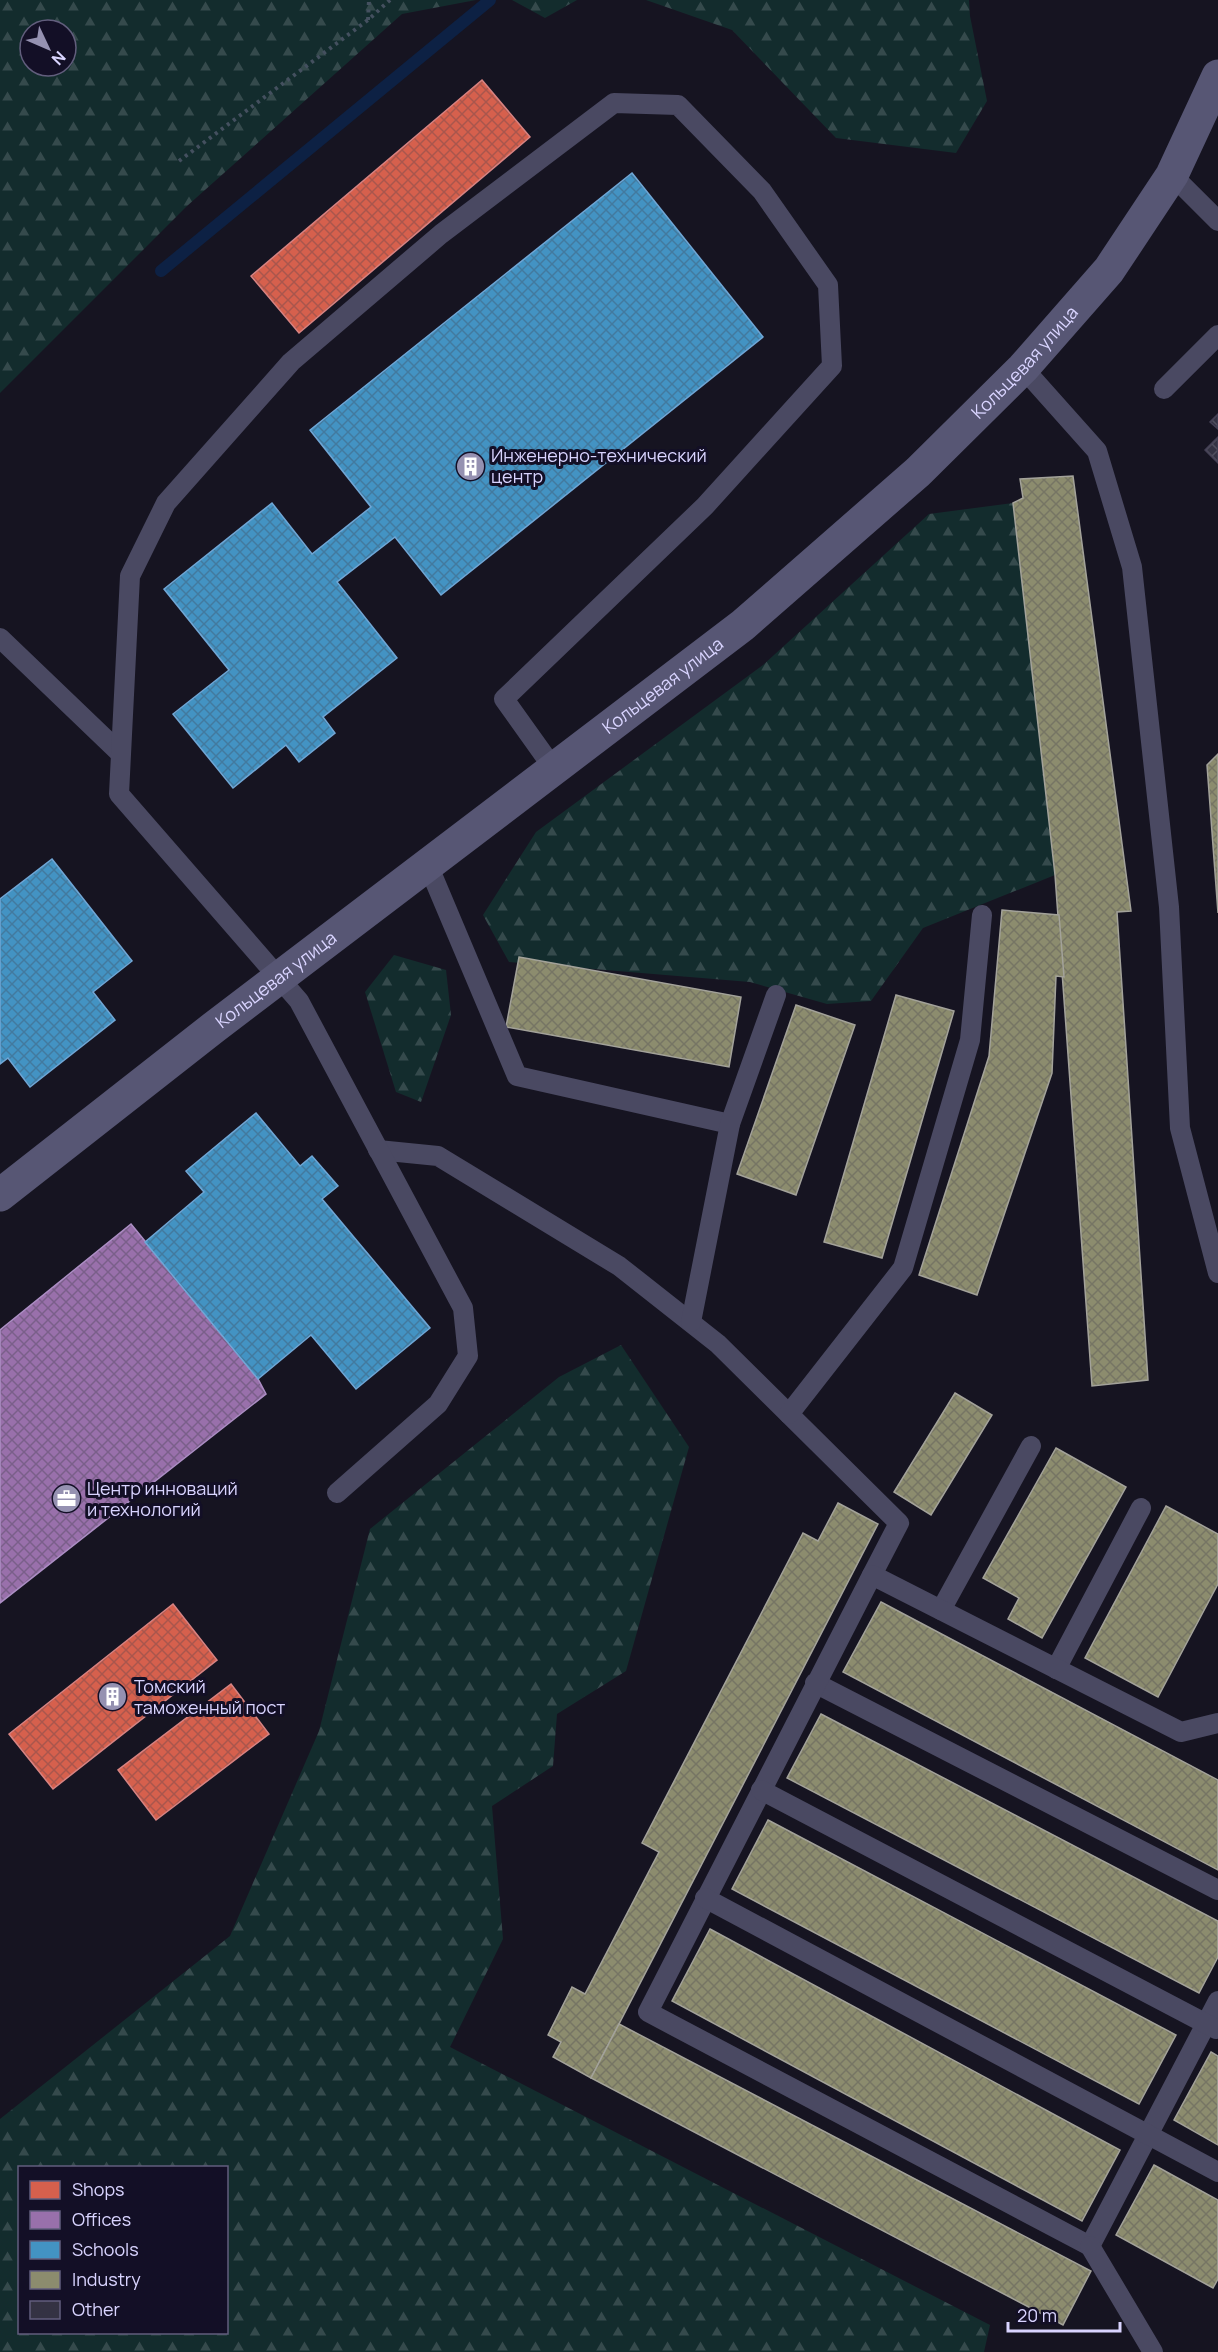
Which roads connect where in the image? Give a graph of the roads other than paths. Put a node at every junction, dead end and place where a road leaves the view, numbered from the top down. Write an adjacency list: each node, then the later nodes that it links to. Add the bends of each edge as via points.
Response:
1 (1218, 75): 2 (street, Кольцевая улица)
2 (1172, 175): 3 (lane); 5 (street, Кольцевая улица, via 1109,270)
3 (1218, 221)
4 (1218, 335): 6 (lane)
5 (1023, 368): 9 (street, Кольцевая улица, via 918,472 743,625); 17 (lane, via 1097,451 1131,567 1169,907 1180,1128)
6 (1164, 389)
7 (0, 638): 8 (lane)
8 (120, 753): 9 (lane, via 130,576 166,503 291,362 441,234 614,103 678,105 762,191 828,285 832,366 705,506 504,699); 12 (lane, via 118,794)
9 (554, 769): 10 (street, Кольцевая улица)
10 (428, 865): 12 (street, Кольцевая улица); 14 (lane, via 517,1076)
11 (982, 915): 19 (lane, via 970,1040 903,1268)
12 (279, 978): 15 (lane, via 299,1001); 16 (street, Кольцевая улица)
13 (777, 995): 14 (lane)
14 (730, 1124): 18 (lane)
15 (378, 1150): 18 (lane, via 438,1156 619,1266); 21 (lane, via 463,1308 468,1356 438,1404)
16 (0, 1195)
17 (1218, 1273)
18 (691, 1322): 19 (lane)
19 (789, 1414): 23 (lane, via 899,1522)
20 (1030, 1446): 24 (lane)
21 (338, 1493)
22 (1141, 1508): 25 (lane)
23 (872, 1575): 24 (lane); 26 (lane)
24 (941, 1610): 25 (lane)
25 (1056, 1669): 27 (lane, via 1181,1732)
26 (815, 1683): 28 (lane); 29 (lane)
27 (1218, 1723)
28 (761, 1790): 30 (lane); 32 (lane)
29 (1218, 1890)
30 (705, 1898): 33 (lane); 35 (lane, via 648,2012)
31 (1218, 2001): 32 (lane)
32 (1212, 2027): 33 (lane)
33 (1149, 2134): 34 (lane); 35 (lane)
34 (1218, 2172)
35 (1090, 2246): 36 (lane)
36 (1153, 2352)

